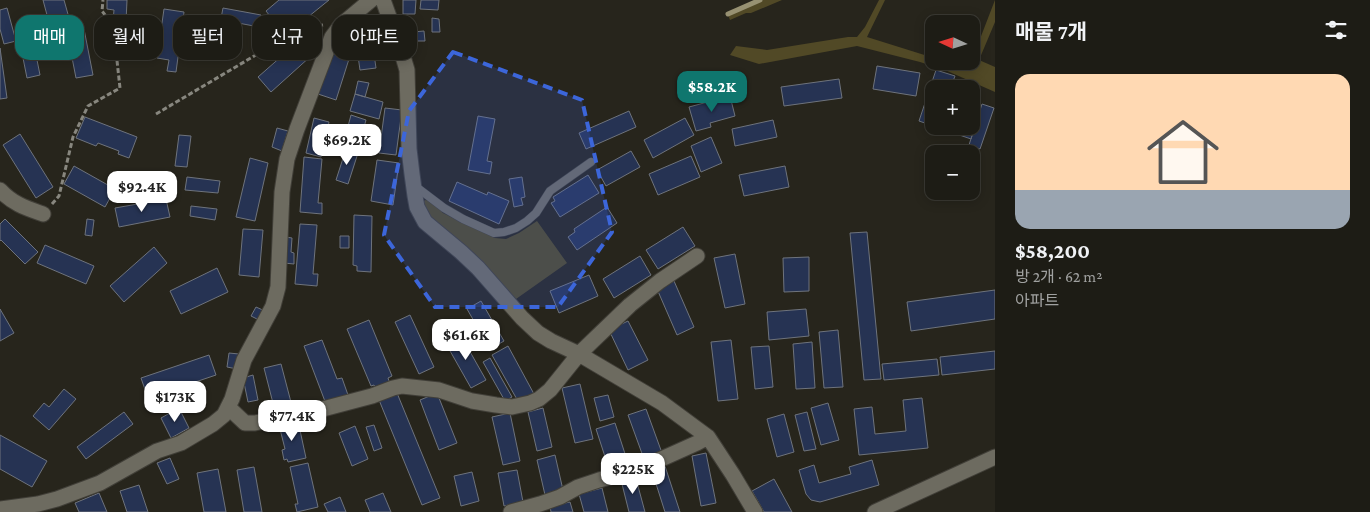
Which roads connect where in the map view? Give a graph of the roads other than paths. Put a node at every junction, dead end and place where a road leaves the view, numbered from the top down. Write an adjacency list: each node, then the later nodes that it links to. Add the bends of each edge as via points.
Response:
1 (372, 0): 9 (street, via 341,25 325,54 288,159 282,192 278,287 273,306 244,360)
2 (383, 0): 4 (street, via 407,70)
3 (591, 162): 4 (lane, via 550,191 527,221 504,232 494,233 463,219)
4 (413, 184): 8 (street, via 417,207 425,222 478,268 538,333)
5 (0, 190): 6 (street, via 18,205)
6 (43, 214)
7 (697, 256): 8 (street, via 630,305)
8 (580, 354): 9 (street, via 550,390 539,399 521,406 472,401 439,390 402,386 319,410 255,423 245,423); 10 (street)
9 (228, 408): 12 (street, via 181,443 157,451 100,483 38,504)
10 (708, 436): 13 (street, via 639,469); 14 (street)
11 (995, 457): 15 (street)
12 (0, 509)
13 (511, 512)
14 (754, 512)
15 (875, 512)

